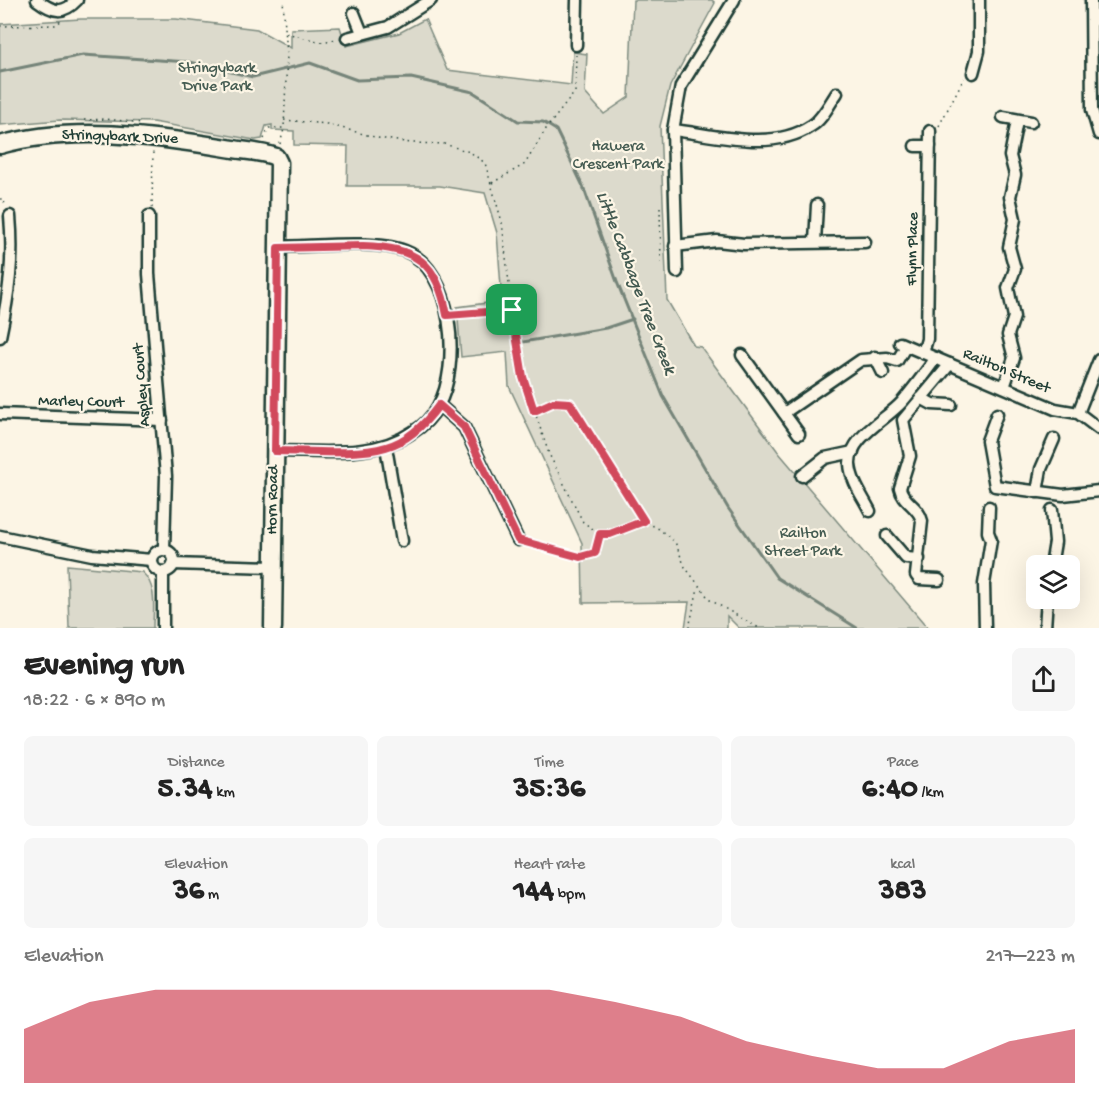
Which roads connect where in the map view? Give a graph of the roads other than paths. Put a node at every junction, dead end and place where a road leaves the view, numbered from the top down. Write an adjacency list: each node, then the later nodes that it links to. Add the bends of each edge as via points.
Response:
1 (37, 0): 2 (street, via 50,9 68,9)
2 (77, 0)
3 (431, 0): 9 (street, via 388,27)
4 (577, 0): 11 (street)
5 (734, 0): 18 (street, via 681,86)
6 (979, 0): 12 (street, via 979,51)
7 (1091, 0): 17 (street, via 1092,110)
8 (354, 13): 9 (street)
9 (362, 33): 10 (street)
10 (347, 38)
11 (576, 45)
12 (973, 74)
13 (837, 93): 18 (street, via 813,126 787,137 758,140)
14 (1003, 117): 15 (street)
15 (1017, 121): 16 (street); 40 (street, via 1010,156 1015,175 1010,197 1015,219 1009,247 1015,269 1008,288 1014,317 1008,335 1014,358)
16 (1031, 122)
17 (1098, 128)
18 (672, 130): 29 (street)
19 (930, 131): 22 (street, Flynn Place)
20 (0, 145): 23 (street, Stringybark Drive, via 45,136 154,137)
21 (915, 146): 22 (street)
22 (930, 146): 33 (street, Flynn Place, via 927,339)
23 (276, 156): 30 (street, Horn Road)
24 (817, 205): 27 (street)
25 (10, 216): 32 (street, via 11,280)
26 (150, 216): 48 (street, Aspley Court, via 149,274)
27 (815, 242): 28 (street); 29 (street, via 717,241)
28 (865, 242)
29 (675, 246): 31 (street)
30 (278, 248): 42 (street, via 363,246 405,250 417,256 440,286 447,315 450,359); 53 (street, Horn Road)
31 (677, 272)
32 (0, 337)
33 (923, 353): 35 (street, Railton Street, via 903,345 897,361); 36 (street, Railton Street)
34 (742, 356): 44 (street)
35 (875, 357): 39 (street); 44 (street, via 861,360)
36 (936, 358): 38 (street, Railton Street); 54 (street, via 900,404)
37 (1099, 360): 45 (street)
38 (950, 364): 40 (street, Railton Street); 41 (street)
39 (883, 373)
40 (1004, 387): 45 (street, Railton Street, via 1055,409)
41 (921, 398): 43 (street, via 932,404); 67 (street, via 903,420 910,456 900,488 905,499 921,514)
42 (439, 405): 52 (street, via 414,432); 63 (street, via 464,427)
43 (951, 405)
44 (784, 413): 50 (street)
45 (1078, 413): 49 (street, Railton Street)
46 (0, 414): 48 (street, Marley Court)
47 (997, 414): 57 (street, via 987,441 993,484)
48 (162, 420): 65 (street, Aspley Court, via 166,476)
49 (1099, 429)
50 (799, 434)
51 (1054, 439): 57 (street, via 1041,468)
52 (386, 447): 53 (street); 64 (street)
53 (275, 451): 70 (street, Horn Road)
54 (853, 452): 55 (street, via 825,458); 60 (street, via 850,463 854,479)
55 (802, 476)
56 (1099, 491): 57 (street, via 1063,495)
57 (1037, 492)
58 (989, 507): 76 (street, via 991,540 984,584)
59 (1052, 510): 66 (street)
60 (870, 511)
61 (0, 536): 68 (street, via 92,555)
62 (888, 536): 67 (street, via 906,558)
63 (518, 540)
64 (402, 541)
65 (164, 550): 68 (street); 69 (street, via 172,555)
66 (1053, 555)
67 (918, 559): 72 (street, via 916,575 920,579)
68 (152, 560): 71 (street, via 156,569)
69 (173, 564): 70 (street); 71 (street)
70 (273, 567): 75 (street, Horn Road)
71 (163, 572): 74 (street)
72 (939, 580)
73 (1046, 609): 77 (street)
74 (163, 628)
75 (273, 628)
76 (985, 628)
77 (1045, 628)

